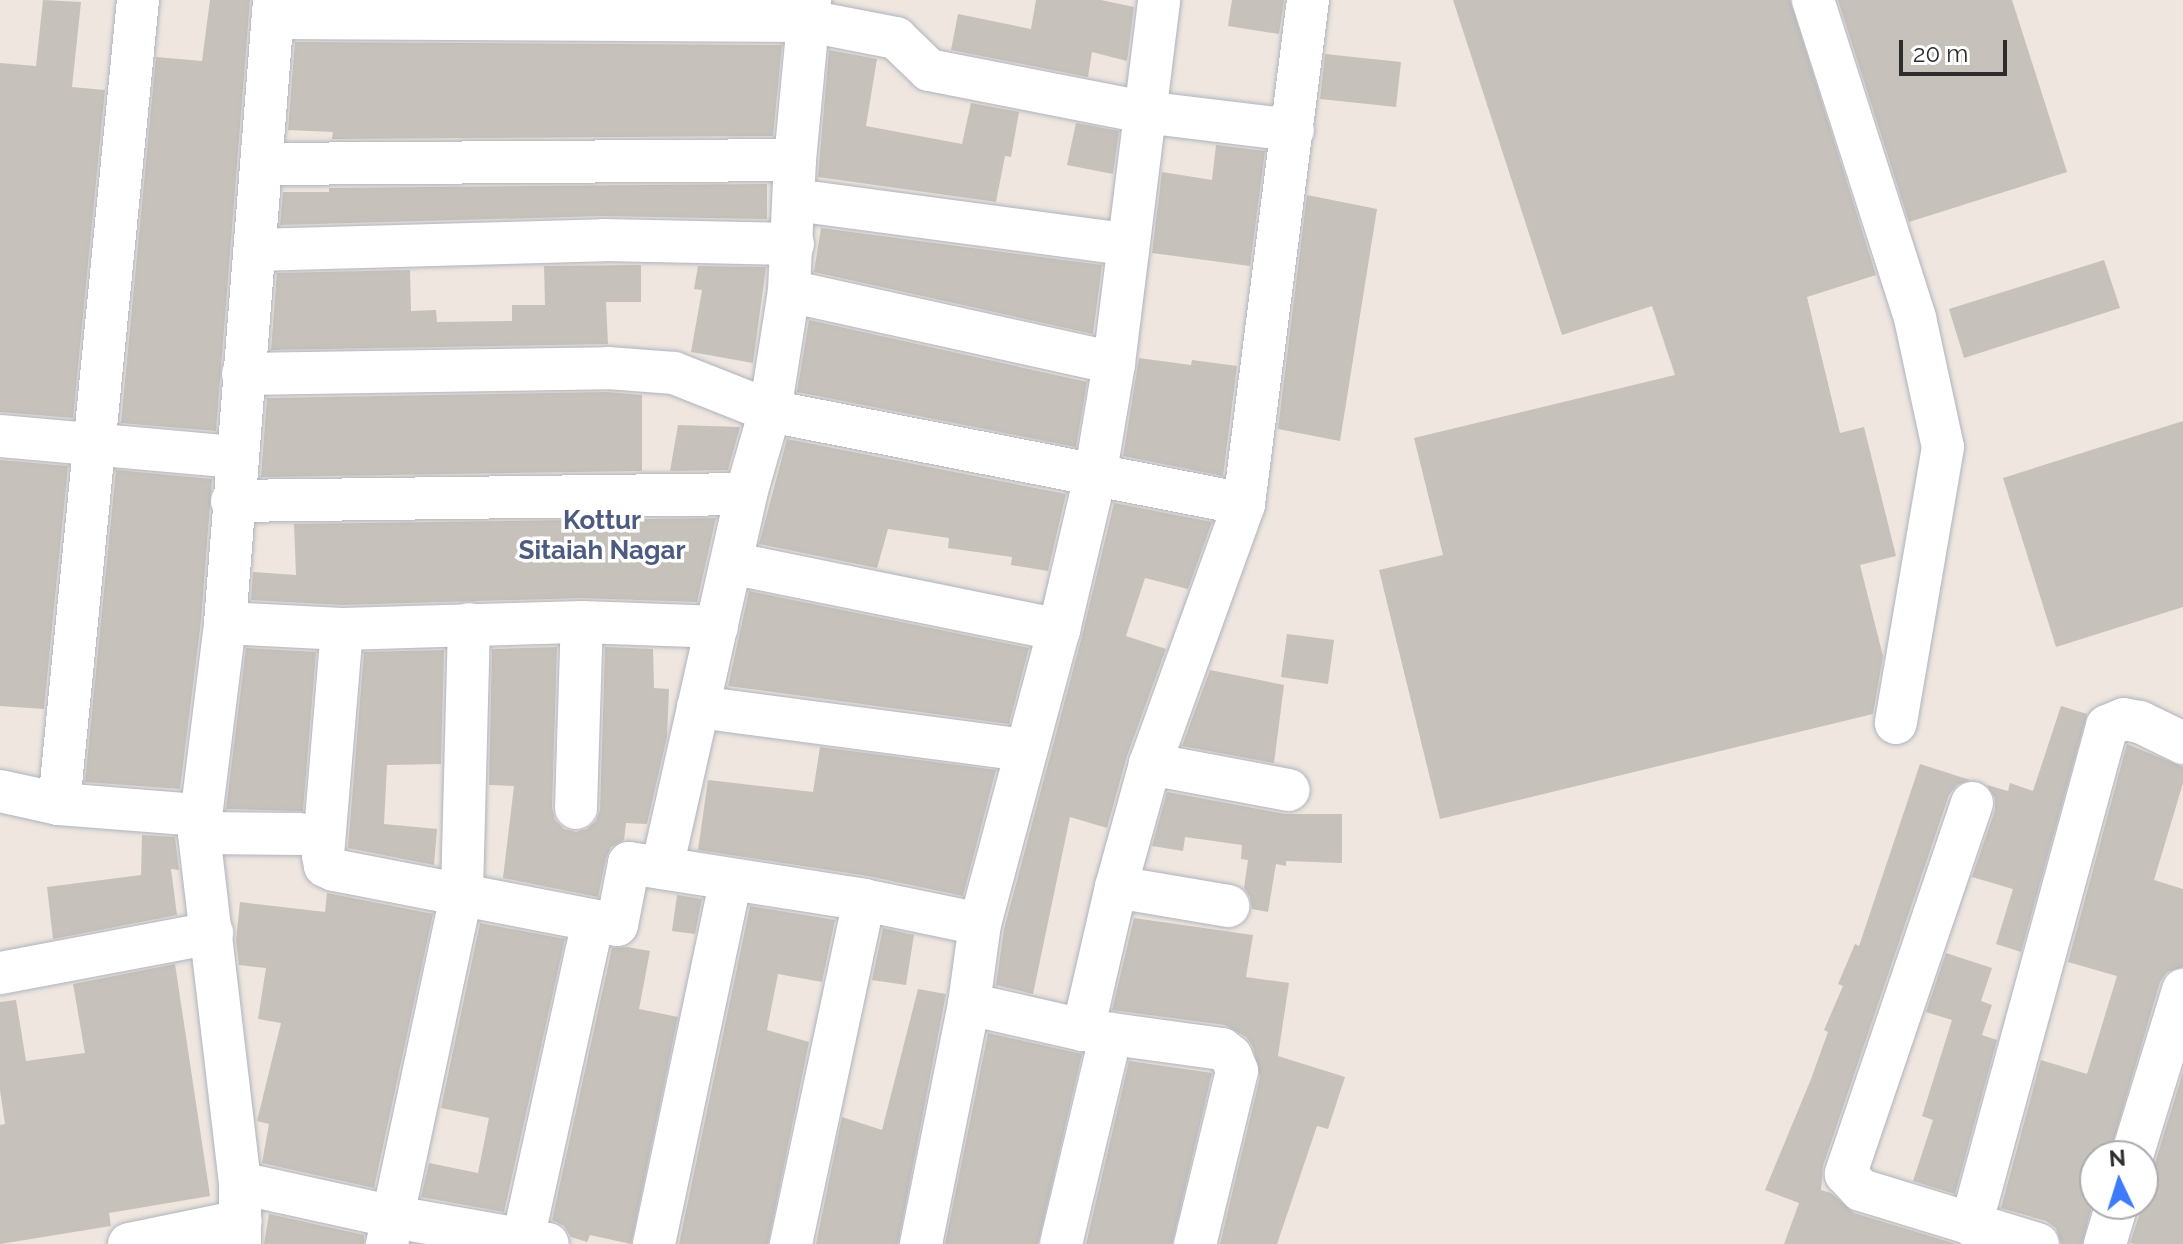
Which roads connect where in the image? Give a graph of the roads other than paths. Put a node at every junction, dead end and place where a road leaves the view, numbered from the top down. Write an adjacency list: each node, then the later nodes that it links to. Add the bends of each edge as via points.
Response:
1 (138, 0): 19 (street)
2 (1159, 0): 7 (street)
3 (1308, 0): 8 (street)
4 (1813, 0): 33 (street, via 1915,318 1943,447)
5 (274, 9): 6 (street); 9 (street)
6 (809, 11): 7 (street, via 896,38 929,70); 10 (street)
7 (1144, 112): 8 (street); 12 (street)
8 (1293, 130): 24 (street)
9 (263, 164): 10 (street); 13 (street)
10 (795, 180): 11 (street); 12 (street)
11 (793, 244): 13 (street, via 604,240); 14 (street)
12 (1126, 244): 15 (street)
13 (255, 250): 16 (street)
14 (789, 291): 15 (street); 17 (street)
15 (1114, 363): 21 (street)
16 (243, 374): 17 (street, via 608,368 674,373); 20 (street)
17 (770, 411): 21 (street); 22 (street)
18 (0, 436): 19 (street)
19 (96, 443): 20 (street); 40 (street)
20 (235, 457): 23 (street)
21 (1095, 477): 24 (street); 31 (street)
22 (746, 494): 23 (street); 25 (street)
23 (232, 501): 27 (street)
24 (1244, 504): 36 (street)
25 (731, 563): 29 (street); 31 (street)
26 (582, 622): 28 (street); 29 (street); 41 (street)
27 (225, 623): 30 (street); 42 (street)
28 (469, 624): 30 (street); 47 (street)
29 (717, 627): 32 (street)
30 (342, 629): 47 (street, via 325,866)
31 (1059, 630): 35 (street)
32 (698, 707): 35 (street); 44 (street)
33 (1896, 723)
34 (2183, 743): 60 (street, via 2140,722 2124,719 2107,726)
35 (1025, 750): 51 (street)
36 (1150, 764): 37 (street); 46 (street)
37 (1289, 790)
38 (0, 791): 40 (street)
39 (1972, 803): 60 (street, via 1846,1174 1861,1190)
40 (59, 804): 42 (street)
41 (576, 808)
42 (199, 824): 43 (street); 52 (street)
43 (300, 834)
44 (662, 868): 45 (street); 50 (street, via 629,863 617,925)
45 (731, 880): 48 (street); 64 (street)
46 (1116, 887): 49 (street); 56 (street)
47 (462, 892): 50 (street); 61 (street)
48 (864, 900): 51 (street); 65 (street)
49 (1228, 906)
50 (593, 922): 62 (street)
51 (980, 924): 55 (street)
52 (212, 933): 53 (street); 58 (street)
53 (0, 973)
54 (2183, 990): 57 (street)
55 (969, 1004): 56 (street); 66 (street)
56 (1097, 1032): 67 (street); 68 (street, via 1222,1049 1231,1056 1237,1071)
57 (2137, 1140)
58 (240, 1216): 61 (street); 63 (street)
59 (2112, 1220): 70 (street)
60 (1971, 1225): 69 (street)
61 (390, 1231): 62 (street)
62 (531, 1243)
63 (129, 1244)
64 (654, 1244)
65 (791, 1244)
66 (921, 1244)
67 (1061, 1244)
68 (1195, 1244)
69 (2038, 1244)
70 (2105, 1244)

